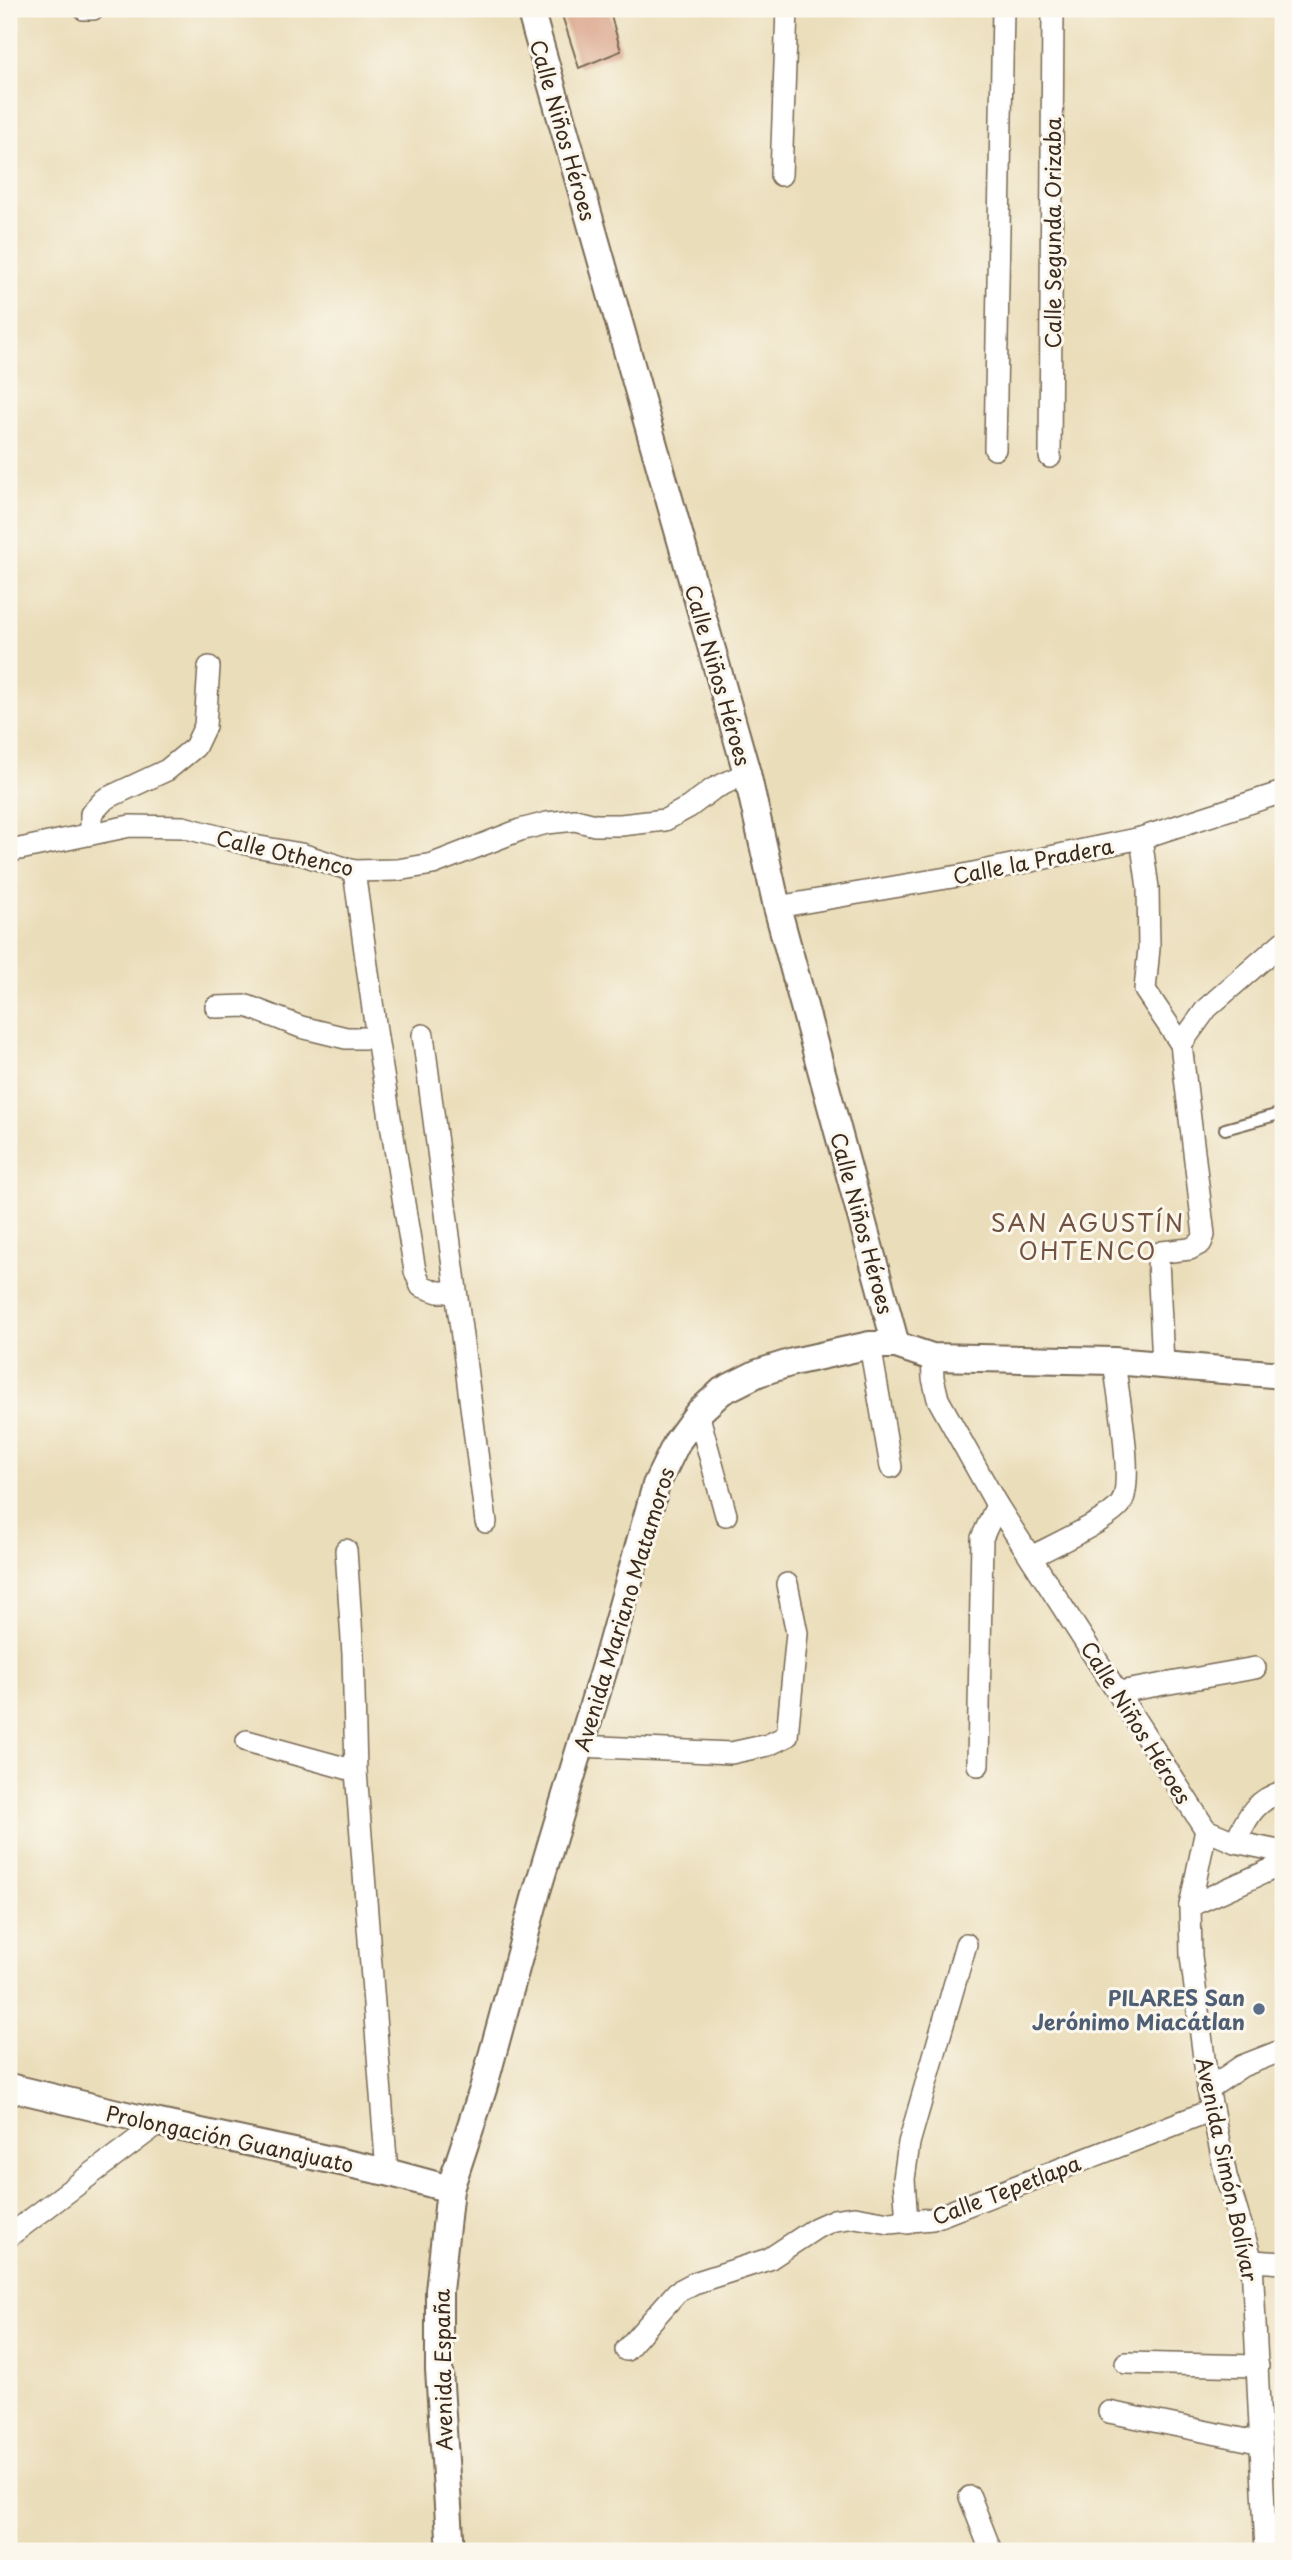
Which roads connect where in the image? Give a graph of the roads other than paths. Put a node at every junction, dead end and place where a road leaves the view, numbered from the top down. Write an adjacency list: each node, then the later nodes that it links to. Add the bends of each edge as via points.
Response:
1 (83, 9): 2 (street)
2 (93, 9)
3 (530, 9): 11 (street, Calle Niños Héroes)
4 (787, 9): 7 (street)
5 (1003, 9): 8 (street)
6 (1053, 9): 9 (street, Calle Segunda Orizaba)
7 (781, 175)
8 (995, 449)
9 (1050, 457)
10 (209, 667): 13 (street, via 205,726 195,747 167,770 105,799 91,814)
11 (747, 773): 16 (street, Calle Othenco, via 665,820 621,825 575,820 547,823 433,864); 17 (street, Calle Niños Héroes)
12 (1283, 792): 14 (street, Calle la Pradera)
13 (91, 833): 15 (street, Calle Othenco); 16 (street, Calle Othenco, via 183,827)
14 (1141, 838): 17 (street, Calle la Pradera); 22 (street, via 1148,888 1145,990)
15 (15, 850)
16 (354, 871): 21 (street)
17 (777, 907): 26 (street, Calle Niños Héroes)
18 (1283, 942): 22 (street, via 1207,1008)
19 (216, 1007): 21 (street, via 247,1006 301,1027 346,1038)
20 (423, 1035): 25 (street)
21 (377, 1038): 25 (street, via 415,1271 421,1286)
22 (1181, 1044): 29 (street, via 1204,1235 1201,1243 1190,1249 1162,1252 1158,1260)
23 (1283, 1113): 24 (lane)
24 (1225, 1129)
25 (455, 1292): 35 (street)
26 (883, 1345): 27 (street); 31 (street, Avenida Mariano Matamoros, via 758,1373 722,1391); 32 (street)
27 (932, 1357): 28 (street); 33 (street, Calle Niños Héroes, via 938,1399)
28 (1114, 1361): 29 (street); 37 (street, via 1126,1465 1121,1505)
29 (1163, 1364): 30 (street)
30 (1283, 1375)
31 (698, 1413): 34 (street); 42 (street, Avenida Mariano Matamoros, via 677,1442 656,1485)
32 (891, 1466)
33 (997, 1504): 37 (street, Calle Niños Héroes); 43 (street, via 982,1538)
34 (726, 1515)
35 (486, 1522)
36 (346, 1550): 44 (street)
37 (1031, 1557): 40 (street, Calle Niños Héroes)
38 (787, 1584): 42 (street, via 797,1633 787,1736 731,1753)
39 (1255, 1668): 40 (street)
40 (1119, 1692): 46 (street, Calle Niños Héroes)
41 (247, 1741): 44 (street)
42 (580, 1746): 58 (street, Avenida Mariano Matamoros, via 483,2089)
43 (978, 1765)
44 (356, 1772): 57 (street)
45 (1283, 1792): 47 (street, via 1266,1798 1248,1816)
46 (1206, 1830): 47 (street); 50 (street, Avenida Simón Bolívar)
47 (1235, 1842): 48 (street)
48 (1283, 1852)
49 (1283, 1864): 50 (street)
50 (1190, 1906): 54 (street, Avenida Simón Bolívar, via 1191,1956)
51 (966, 1944): 59 (street, via 909,2143 904,2179)
52 (1283, 2050): 54 (street, via 1242,2066)
53 (9, 2087): 56 (street, Prolongación Guanajuato)
54 (1208, 2089): 55 (street, Avenida Simón Bolívar)
55 (1212, 2110): 59 (street, Calle Tepetlapa, via 933,2219); 61 (street, Avenida Simón Bolívar)
56 (159, 2123): 57 (street, Prolongación Guanajuato); 60 (street)
57 (387, 2172): 58 (street, Prolongación Guanajuato)
58 (450, 2189): 69 (street, Avenida España, via 439,2291 439,2370)
59 (907, 2222): 63 (street, Calle Tepetlapa, via 855,2217 834,2220 769,2259 694,2283 677,2292)
60 (9, 2236)
61 (1252, 2261): 62 (street); 65 (street, Avenida Simón Bolívar)
62 (1283, 2263)
63 (626, 2350)
64 (1126, 2363): 65 (street)
65 (1258, 2366): 67 (street, Avenida Simón Bolívar)
66 (1109, 2412): 67 (street)
67 (1262, 2442): 71 (street, Avenida Simón Bolívar)
68 (970, 2497): 70 (street)
69 (451, 2551)
70 (991, 2551)
71 (1266, 2551)

